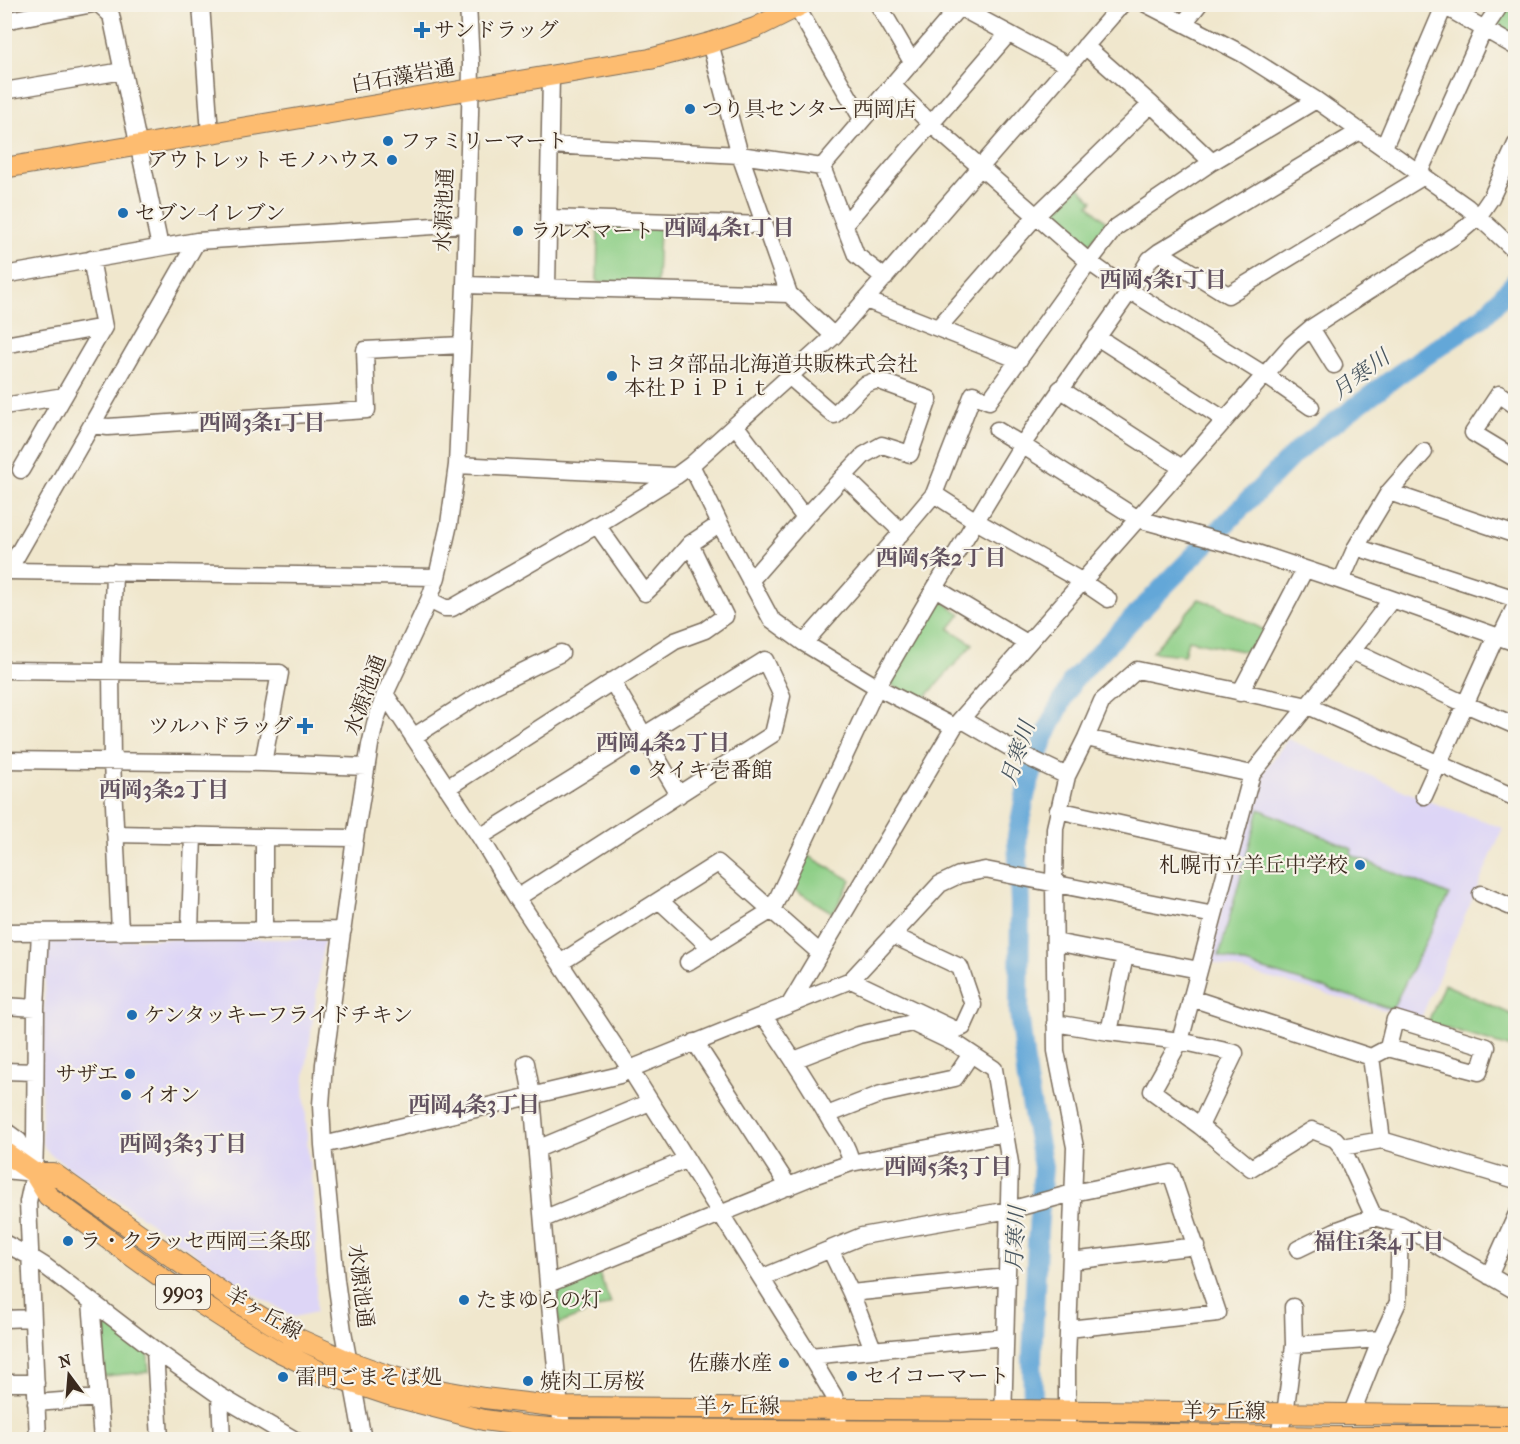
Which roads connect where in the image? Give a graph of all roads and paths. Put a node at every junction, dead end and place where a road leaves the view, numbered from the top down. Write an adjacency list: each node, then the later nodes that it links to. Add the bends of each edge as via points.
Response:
1 (93, 4): 12 (street)
2 (99, 4): 21 (street, via 111,15)
3 (201, 4): 31 (street)
4 (468, 4): 24 (street, 水源池通)
5 (878, 4): 19 (street)
6 (1122, 4): 17 (street)
7 (1146, 4): 13 (street)
8 (1199, 4): 13 (street)
9 (1501, 4): 14 (street)
10 (1444, 5): 14 (street); 35 (street)
11 (800, 6): 16 (main road, 白石藻岩通, via 755,28); 28 (street)
12 (4, 21)
13 (1184, 23): 26 (street)
14 (1484, 29): 18 (street); 41 (street)
15 (1008, 34): 19 (street, via 959,7); 20 (street); 29 (street)
16 (710, 43): 22 (main road, 白石藻岩通, via 650,59); 36 (street)
17 (1086, 46): 20 (street); 27 (street)
18 (1515, 47)
19 (912, 62): 23 (street)
20 (1069, 66): 38 (street)
21 (123, 71): 25 (street); 34 (street)
22 (551, 75): 24 (main road, 白石藻岩通); 33 (street)
23 (892, 85): 28 (street); 29 (street)
24 (471, 88): 31 (main road, 白石藻岩通); 45 (street, 水源池通)
25 (4, 91)
26 (1316, 100): 30 (street); 37 (street)
27 (1151, 104): 37 (street); 42 (street)
28 (862, 119): 39 (street)
29 (931, 124): 38 (street); 47 (street)
30 (1360, 131): 35 (street); 51 (street)
31 (210, 134): 34 (main road, 白石藻岩通)
32 (1515, 144): 43 (street, via 1491,198)
33 (549, 145): 36 (street); 44 (street)
34 (139, 146): 40 (main road, 白石藻岩通); 49 (street)
35 (1384, 147): 41 (street)
36 (740, 155): 39 (street); 46 (street)
37 (1212, 162): 53 (street, via 1115,228)
38 (981, 166): 42 (street); 55 (street)
39 (822, 167): 47 (street)
40 (4, 168)
41 (1421, 175): 43 (street); 51 (street, via 1228,295)
42 (1036, 216): 53 (street); 62 (street)
43 (1478, 217): 50 (street); 63 (street)
44 (549, 218): 46 (street); 57 (street)
45 (466, 224): 48 (street); 56 (street, 水源池通)
46 (764, 225): 59 (street)
47 (844, 225): 55 (street, via 856,255)
48 (197, 241): 49 (street); 78 (street)
49 (159, 247): 52 (street)
50 (1514, 251)
51 (1159, 252): 58 (street)
52 (91, 259): 54 (street); 61 (street)
53 (1089, 262): 58 (street); 68 (street)
54 (4, 275)
55 (885, 278): 60 (street)
56 (465, 285): 57 (street); 67 (street, 水源池通)
57 (547, 287): 59 (street)
58 (1130, 291): 65 (street); 70 (street)
59 (789, 294): 64 (street)
60 (866, 300): 62 (street); 64 (street)
61 (104, 327): 66 (street); 73 (street)
62 (938, 328): 68 (street)
63 (1311, 328): 69 (street); 70 (street)
64 (834, 336): 71 (street)
65 (1097, 337): 72 (street); 77 (street)
66 (4, 345)
67 (462, 345): 78 (street, via 365,350 367,410); 84 (street, 水源池通)
68 (1019, 360): 91 (street, via 989,401 973,394)
69 (1334, 365)
70 (1265, 375): 76 (street); 77 (street)
71 (789, 376): 79 (street); 89 (street, via 834,415 864,385 878,380 930,399 910,454 882,445 864,454)
72 (1060, 389): 81 (street); 86 (street)
73 (64, 396): 74 (street); 87 (street)
74 (4, 406)
75 (1515, 406): 83 (street, via 1499,394 1473,434)
76 (1311, 407)
77 (1225, 420): 86 (street)
78 (92, 425): 102 (street, via 8,571)
79 (735, 425): 85 (street); 92 (street)
80 (997, 430): 81 (street)
81 (1022, 445): 93 (street); 94 (street)
82 (1424, 452): 90 (street)
83 (1515, 459)
84 (457, 465): 88 (street); 103 (street, 水源池通)
85 (691, 465): 88 (street); 95 (street)
86 (1182, 468): 93 (street)
87 (21, 470)
88 (676, 476): 96 (street)
89 (844, 476): 92 (street); 97 (street)
90 (1389, 492): 98 (street); 100 (street)
91 (934, 494): 94 (street); 97 (street)
92 (805, 518): 104 (street)
93 (1138, 519): 101 (street); 106 (street)
94 (976, 521): 106 (street); 107 (street)
95 (720, 524): 99 (street); 104 (street)
96 (597, 525): 99 (street, via 645,593); 111 (street, via 452,608)
97 (902, 532): 114 (street)
98 (1515, 535)
99 (690, 544): 120 (street, via 725,616 705,630 675,641)
100 (1356, 548): 105 (street); 110 (street)
101 (1305, 569): 105 (street); 122 (street)
102 (114, 572): 103 (street); 119 (street)
103 (437, 577): 111 (street, 水源池通)
104 (750, 580): 114 (street, via 771,620)
105 (1341, 581): 109 (street)
106 (1083, 582): 108 (street); 115 (street)
107 (935, 588): 115 (street); 121 (street)
108 (1108, 599)
109 (1392, 599): 113 (street); 116 (street)
110 (1515, 599)
111 (429, 600): 123 (street, 水源池通)
112 (1515, 605): 113 (street)
113 (1504, 639): 124 (street)
114 (804, 643): 121 (street)
115 (1027, 643): 126 (street)
116 (1352, 651): 124 (street); 125 (street)
117 (561, 653): 129 (street, via 493,686)
118 (4, 670): 119 (street)
119 (111, 671): 132 (street); 133 (street, via 280,673)
120 (612, 681): 128 (street); 138 (street)
121 (877, 687): 126 (street); 154 (street)
122 (1240, 693): 125 (street); 130 (street, via 1137,670 1102,701)
123 (385, 694): 129 (street); 135 (street, 水源池通)
124 (1465, 704): 127 (street); 134 (street)
125 (1308, 706): 134 (street); 137 (street)
126 (958, 723): 136 (street); 165 (street)
127 (1515, 726)
128 (643, 735): 139 (street); 139 (street, via 765,660 782,696 773,734); 146 (street)
129 (413, 737): 138 (street)
130 (1086, 738): 136 (street); 137 (street)
131 (4, 760): 132 (street)
132 (112, 762): 133 (street); 143 (street)
133 (263, 763): 135 (street)
134 (1439, 764): 140 (street); 141 (street)
135 (366, 767): 147 (street, 水源池通)
136 (1061, 773): 142 (street)
137 (1252, 774): 148 (street)
138 (447, 788): 146 (street)
139 (679, 795): 151 (street)
140 (1424, 796)
141 (1515, 798)
142 (1058, 810): 148 (street); 149 (street)
143 (115, 834): 144 (street); 161 (street)
144 (193, 835): 145 (street); 157 (street)
145 (264, 837): 147 (street); 158 (street)
146 (480, 837): 151 (street)
147 (356, 838): 156 (street, 水源池通)
148 (1231, 849): 155 (street)
149 (1049, 882): 155 (street); 162 (street, via 985,870 959,875 940,885); 163 (street)
150 (1481, 894): 153 (street)
151 (517, 897): 168 (street)
152 (660, 901): 154 (street, via 718,863); 164 (street); 168 (street)
153 (1515, 909)
154 (772, 910): 164 (street); 165 (street)
155 (1214, 915): 169 (street)
156 (343, 930): 158 (street); 195 (street, 水源池通, via 324,1064)
157 (190, 931): 158 (street); 161 (street)
158 (264, 931)
159 (4, 932): 160 (street)
160 (39, 932): 161 (street); 174 (street)
161 (120, 932)
162 (892, 935): 170 (street); 170 (street, via 960,967 973,1005 963,1027 956,1030)
163 (1054, 942): 166 (street); 176 (street)
164 (711, 948): 167 (street)
165 (820, 953): 172 (street)
166 (1125, 956): 169 (street); 177 (street)
167 (688, 962)
168 (561, 963): 185 (street)
169 (1199, 970): 171 (street)
170 (851, 980): 172 (street)
171 (1191, 998): 178 (street); 182 (street)
172 (790, 1004): 175 (street)
173 (4, 1006): 174 (street)
174 (36, 1008): 187 (street)
175 (763, 1015): 179 (street); 183 (street)
176 (1055, 1023): 177 (street); 205 (street, via 1056,1051 1075,1147)
177 (1109, 1032): 178 (street)
178 (1180, 1041): 191 (street, via 1152,1091); 191 (street, via 1235,1053)
179 (695, 1042): 185 (street); 204 (street)
180 (1388, 1048): 180 (street, via 1395,1019 1487,1047 1479,1072); 182 (street)
181 (971, 1054): 183 (street, via 912,1023 859,1035); 190 (street, via 954,1078 881,1094); 193 (street, via 994,1069)
182 (1371, 1057): 194 (street)
183 (794, 1060): 190 (street)
184 (526, 1063): 188 (street)
185 (630, 1069): 188 (street, via 598,1081); 189 (street)
186 (4, 1071): 187 (street)
187 (35, 1072): 202 (street)
188 (532, 1095): 195 (street); 197 (street)
189 (650, 1102): 197 (street); 199 (street)
190 (827, 1115): 200 (street, via 850,1154)
191 (1200, 1126): 196 (street, via 1251,1168 1312,1130 1335,1139)
192 (4, 1131): 202 (street, via 19,1141)
193 (1005, 1133): 200 (street); 206 (street)
194 (1382, 1140): 196 (street); 203 (street)
195 (323, 1145): 236 (street, 水源池通)
196 (1342, 1147): 209 (street)
197 (537, 1149): 210 (street)
198 (4, 1152): 202 (main road, 羊ヶ丘線 / 9903)
199 (686, 1161): 207 (street); 210 (street)
200 (851, 1163): 204 (street)
201 (4, 1170): 202 (street)
202 (33, 1173): 217 (street, via 28,1202); 236 (main road, 羊ヶ丘線 / 9903, via 53,1173 230,1298 292,1336); 239 (main road, 羊ヶ丘線 / 9903, via 48,1196 181,1291 278,1351)
203 (1515, 1180)
204 (789, 1186): 207 (street)
205 (1066, 1195): 206 (street); 213 (street, via 1171,1173); 218 (street)
206 (1013, 1210): 214 (street, via 862,1236); 220 (street)
207 (722, 1214): 221 (street); 222 (street)
208 (1515, 1216): 219 (street)
209 (1374, 1217): 211 (street); 215 (street)
210 (543, 1219): 222 (street)
211 (1400, 1224): 219 (street); 231 (street, via 1398,1302)
212 (4, 1243): 217 (street)
213 (1197, 1246): 218 (street); 229 (street, via 1218,1313)
214 (830, 1248): 221 (street); 224 (street)
215 (1298, 1249)
216 (4, 1256): 217 (street)
217 (30, 1256): 225 (street); 227 (street)
218 (1071, 1261): 229 (street)
219 (1489, 1276): 223 (street)
220 (1006, 1277): 224 (street); 230 (street)
221 (761, 1278): 235 (street)
222 (548, 1284): 243 (street)
223 (1515, 1291)
224 (851, 1293): 233 (street)
225 (92, 1301): 234 (street); 241 (street)
226 (1293, 1307): 232 (street)
227 (32, 1318): 228 (street); 238 (street)
228 (4, 1319)
229 (1068, 1329): 246 (street)
230 (1005, 1337): 233 (street); 245 (street)
231 (1382, 1339): 232 (street); 248 (street)
232 (1294, 1345): 247 (street)
233 (873, 1349): 235 (street)
234 (155, 1350): 240 (street); 260 (street)
235 (810, 1356): 244 (street)
236 (348, 1361): 239 (street, 水源池通); 243 (main road, 羊ヶ丘線 / 9903, via 439,1389)
237 (4, 1383): 238 (street)
238 (36, 1383): 242 (street)
239 (352, 1383): 251 (main road, 羊ヶ丘線 / 9903, via 484,1420); 262 (street, 水源池通)
240 (220, 1396): 254 (street); 261 (street)
241 (99, 1398): 242 (street); 259 (street)
242 (36, 1403): 258 (street)
243 (561, 1407): 244 (main road, 羊ヶ丘線 / 9903); 251 (street)
244 (838, 1410): 245 (main road, 羊ヶ丘線 / 9903); 250 (street)
245 (1009, 1410): 246 (main road, 羊ヶ丘線 / 9903); 252 (street)
246 (1062, 1411): 247 (main road, 羊ヶ丘線 / 9903); 253 (street)
247 (1285, 1414): 248 (main road, 羊ヶ丘線 / 9903); 256 (street)
248 (1351, 1414): 249 (main road, 羊ヶ丘線 / 9903)
249 (1515, 1416)
250 (839, 1431): 251 (main road, 羊ヶ丘線 / 9903); 252 (main road, 羊ヶ丘線 / 9903)
251 (563, 1434)
252 (1006, 1434): 253 (main road, 羊ヶ丘線 / 9903)
253 (1064, 1435): 256 (main road, 羊ヶ丘線 / 9903)
254 (286, 1437)
255 (1515, 1437): 257 (main road, 羊ヶ丘線 / 9903)
256 (1277, 1438): 257 (main road, 羊ヶ丘線 / 9903)
257 (1336, 1438)
258 (38, 1440)
259 (102, 1440)
260 (160, 1440)
261 (222, 1440)
262 (363, 1440)

